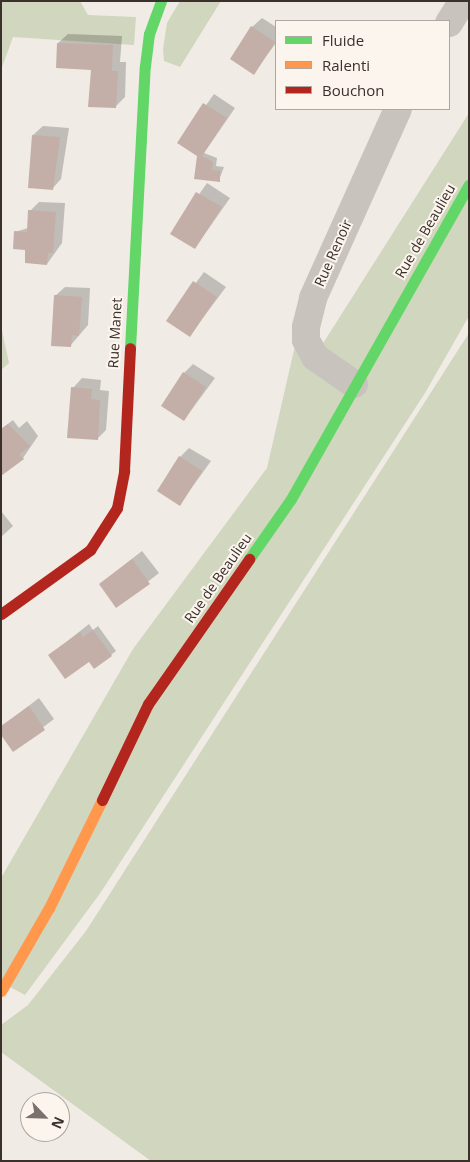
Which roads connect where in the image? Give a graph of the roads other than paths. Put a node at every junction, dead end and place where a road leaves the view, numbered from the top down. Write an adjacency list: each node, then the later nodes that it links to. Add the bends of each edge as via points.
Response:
1 (161, 1): 7 (street, Rue Manet, via 149,34 145,66 124,471 117,508 90,550)
2 (463, 1): 3 (street)
3 (450, 21)
4 (398, 110): 6 (street, Rue Renoir, via 313,298 306,327 306,340 315,357)
5 (469, 186): 6 (street, Rue de Beaulieu)
6 (354, 384): 8 (street, Rue de Beaulieu, via 291,499 148,704 50,908)
7 (1, 614)
8 (1, 991)

